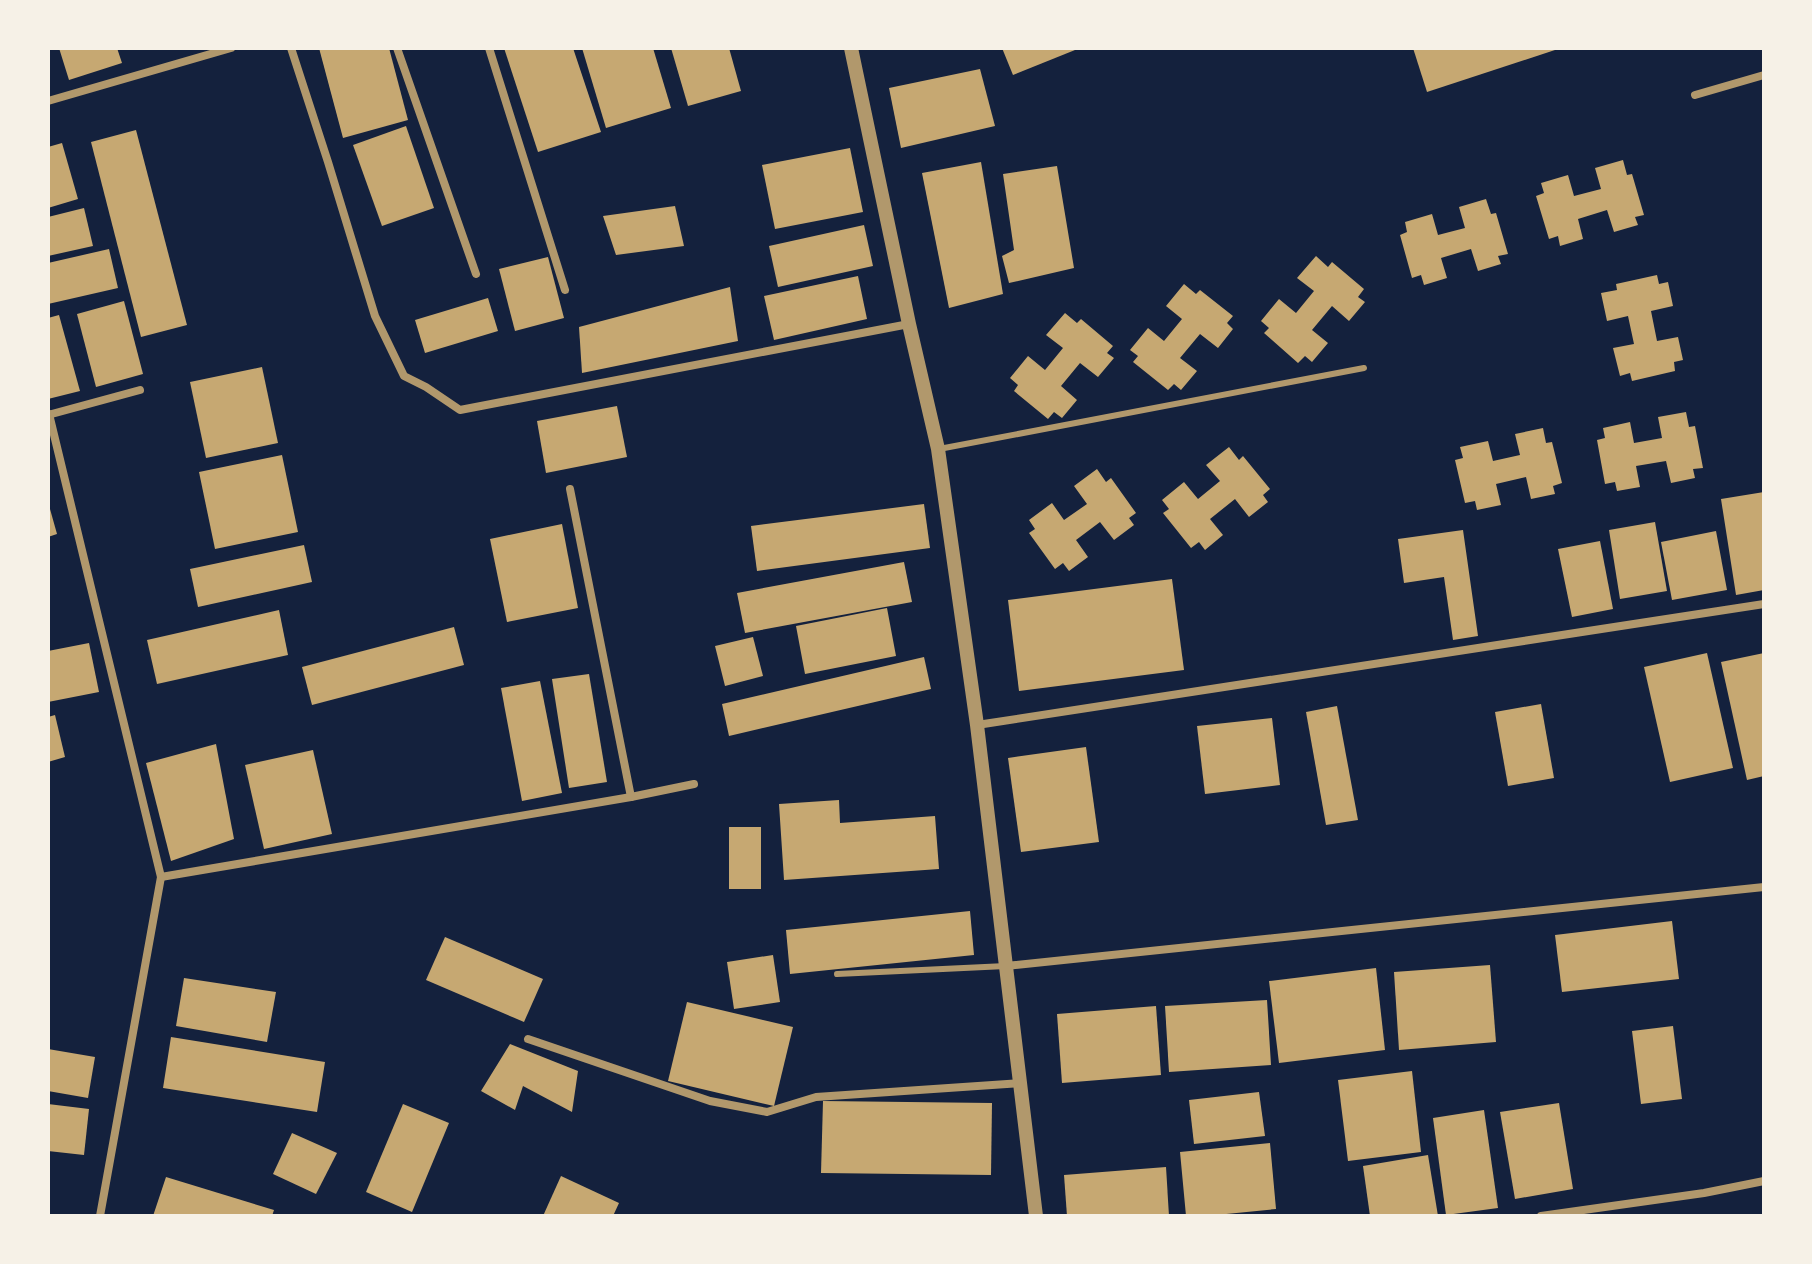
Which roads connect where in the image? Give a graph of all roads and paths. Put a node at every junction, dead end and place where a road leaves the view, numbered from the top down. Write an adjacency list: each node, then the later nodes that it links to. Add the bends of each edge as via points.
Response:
1 (231, 48): 8 (street)
2 (291, 48): 11 (street, via 375,316 404,376 460,410)
3 (397, 48): 9 (street)
4 (489, 48): 10 (street)
5 (851, 48): 11 (street)
6 (1764, 75): 7 (street)
7 (1695, 95)
8 (48, 101)
9 (476, 274)
10 (565, 290)
11 (909, 324): 15 (street)
12 (1364, 368): 15 (lane)
13 (140, 390): 14 (street)
14 (48, 415): 21 (street)
15 (938, 449): 18 (street)
16 (570, 489): 20 (street)
17 (1764, 604): 18 (street)
18 (977, 725): 23 (street)
19 (694, 784): 20 (street)
20 (631, 797): 21 (street)
21 (161, 877): 28 (street)
22 (1764, 887): 23 (street)
23 (1006, 966): 24 (lane); 26 (street)
24 (837, 974)
25 (528, 1039): 26 (street, via 710,1101 767,1112 816,1097)
26 (1020, 1083): 29 (street)
27 (1764, 1181): 30 (street)
28 (100, 1216)
29 (1036, 1216)
30 (1541, 1216)

